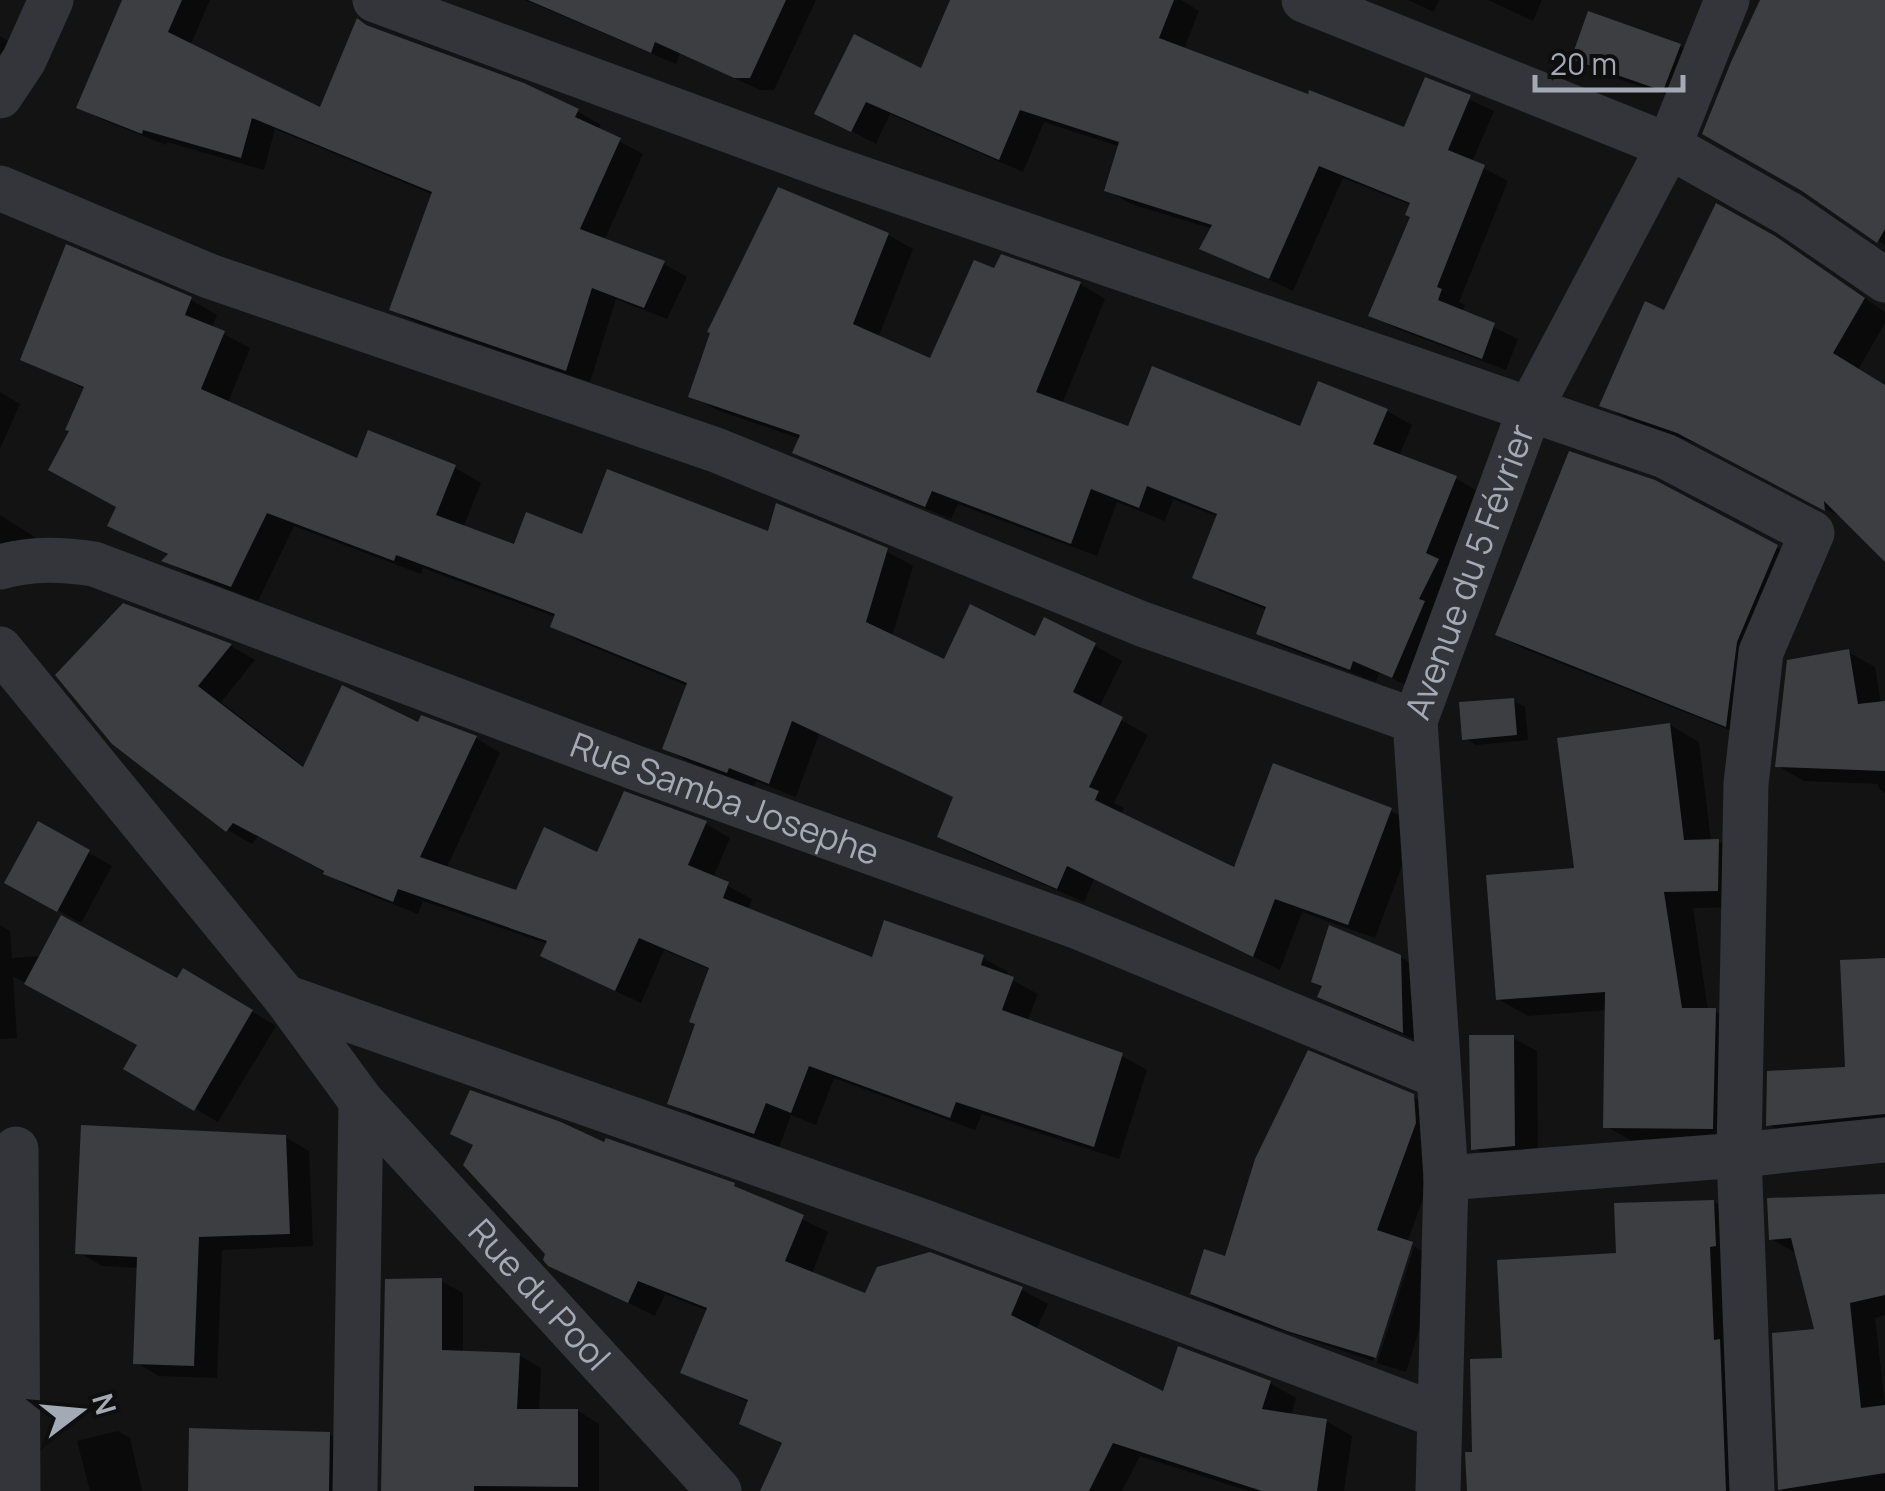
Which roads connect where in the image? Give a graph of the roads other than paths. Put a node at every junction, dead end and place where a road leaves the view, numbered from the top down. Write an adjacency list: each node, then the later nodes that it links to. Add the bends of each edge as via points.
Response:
1 (51, 0): 5 (street)
2 (375, 0): 9 (street, via 832,168)
3 (1304, 0): 6 (street)
4 (1727, 0): 6 (street, Avenue du 5 Février)
5 (0, 96)
6 (1669, 146): 8 (street); 9 (street, Avenue du 5 Février)
7 (0, 188): 12 (street, via 209,276 716,450 1142,624)
8 (1885, 280)
9 (1530, 409): 12 (street, Avenue du 5 Février); 18 (street, via 1664,456 1812,533 1761,652 1756,690 1746,784)
10 (0, 567): 14 (street, Rue Samba Josephe, via 22,560 94,564 1076,926)
11 (0, 649): 13 (street, Rue du Pool)
12 (1415, 720): 14 (street, Avenue du 5 Février)
13 (286, 996): 15 (street, Rue du Pool); 20 (street, via 924,1222)
14 (1438, 1076): 19 (street, Avenue du 5 Février)
15 (361, 1100): 22 (street); 23 (street, Rue du Pool)
16 (1885, 1140): 18 (street)
17 (16, 1149): 21 (street)
18 (1739, 1155): 19 (street); 25 (street)
19 (1446, 1178): 20 (street, Avenue du 5 Février)
20 (1439, 1416): 24 (street, Avenue du 5 Février)
21 (18, 1491)
22 (355, 1491)
23 (719, 1491)
24 (1438, 1491)
25 (1752, 1491)

